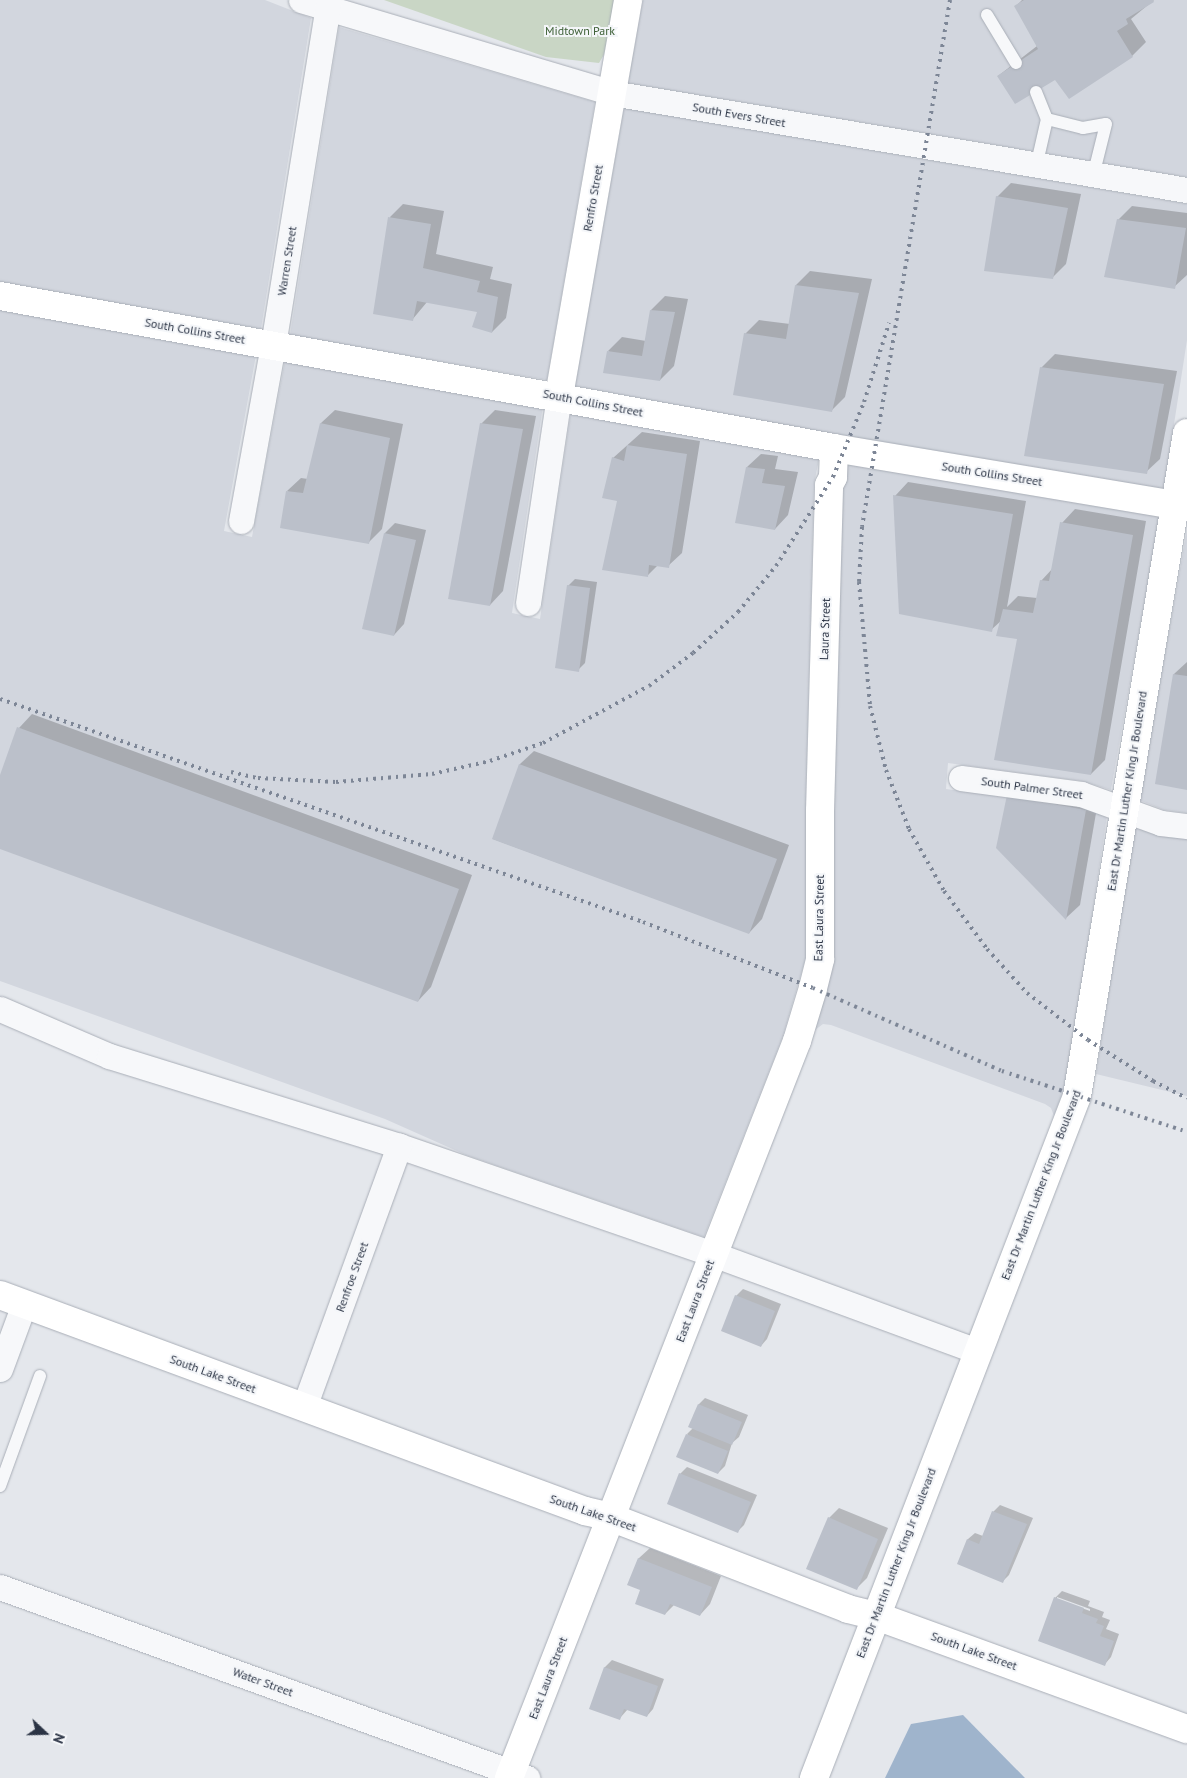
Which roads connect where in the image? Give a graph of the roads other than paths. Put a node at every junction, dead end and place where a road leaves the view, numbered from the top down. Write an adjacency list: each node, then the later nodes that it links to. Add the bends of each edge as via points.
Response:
1 (300, 0): 3 (street, South Evers Street)
2 (628, 0): 7 (street, Renfro Street)
3 (328, 5): 7 (street, South Evers Street); 13 (street, Warren Street)
4 (987, 15): 5 (lane)
5 (1016, 64)
6 (1036, 92): 8 (lane)
7 (612, 93): 9 (street, South Evers Street); 14 (street, Renfro Street)
8 (1047, 119): 9 (lane); 10 (lane, via 1083,128 1106,124)
9 (1036, 167): 10 (street, South Evers Street)
10 (1093, 176): 11 (street, South Evers Street)
11 (1187, 190)
12 (0, 296): 13 (street, South Collins Street)
13 (273, 345): 14 (street, South Collins Street); 18 (street, Warren Street)
14 (559, 396): 16 (street, South Collins Street); 19 (street)
15 (1187, 433): 17 (street, East Dr Martin Luther King Jr Boulevard)
16 (834, 448): 17 (street, South Collins Street); 22 (street, Laura Street, via 833,477 829,485)
17 (1182, 506): 21 (street, East Dr Martin Luther King Jr Boulevard)
18 (240, 521)
19 (528, 603)
20 (962, 778): 21 (street, South Palmer Street, via 1081,794)
21 (1123, 807): 23 (street, South Palmer Street, via 1161,823); 28 (street, East Dr Martin Luther King Jr Boulevard, via 1077,1096)
22 (820, 811): 26 (street, East Laura Street, via 820,959 813,988 797,1041)
23 (1187, 826)
24 (0, 1009): 25 (street, via 109,1056)
25 (399, 1146): 26 (street); 31 (street, Renfroe Street)
26 (713, 1254): 28 (street); 33 (street, East Laura Street)
27 (12, 1299): 29 (street); 31 (street, South Lake Street)
28 (977, 1351): 35 (street, East Dr Martin Luther King Jr Boulevard)
29 (0, 1369)
30 (40, 1376): 32 (lane)
31 (304, 1407): 33 (street, South Lake Street, via 585,1511)
32 (0, 1486)
33 (610, 1517): 35 (street, South Lake Street, via 848,1609); 37 (street, East Laura Street)
34 (0, 1587): 37 (street, Water Street)
35 (876, 1616): 36 (street, South Lake Street); 38 (street, East Dr Martin Luther King Jr Boulevard)
36 (1187, 1729)
37 (516, 1776)
38 (814, 1778)

